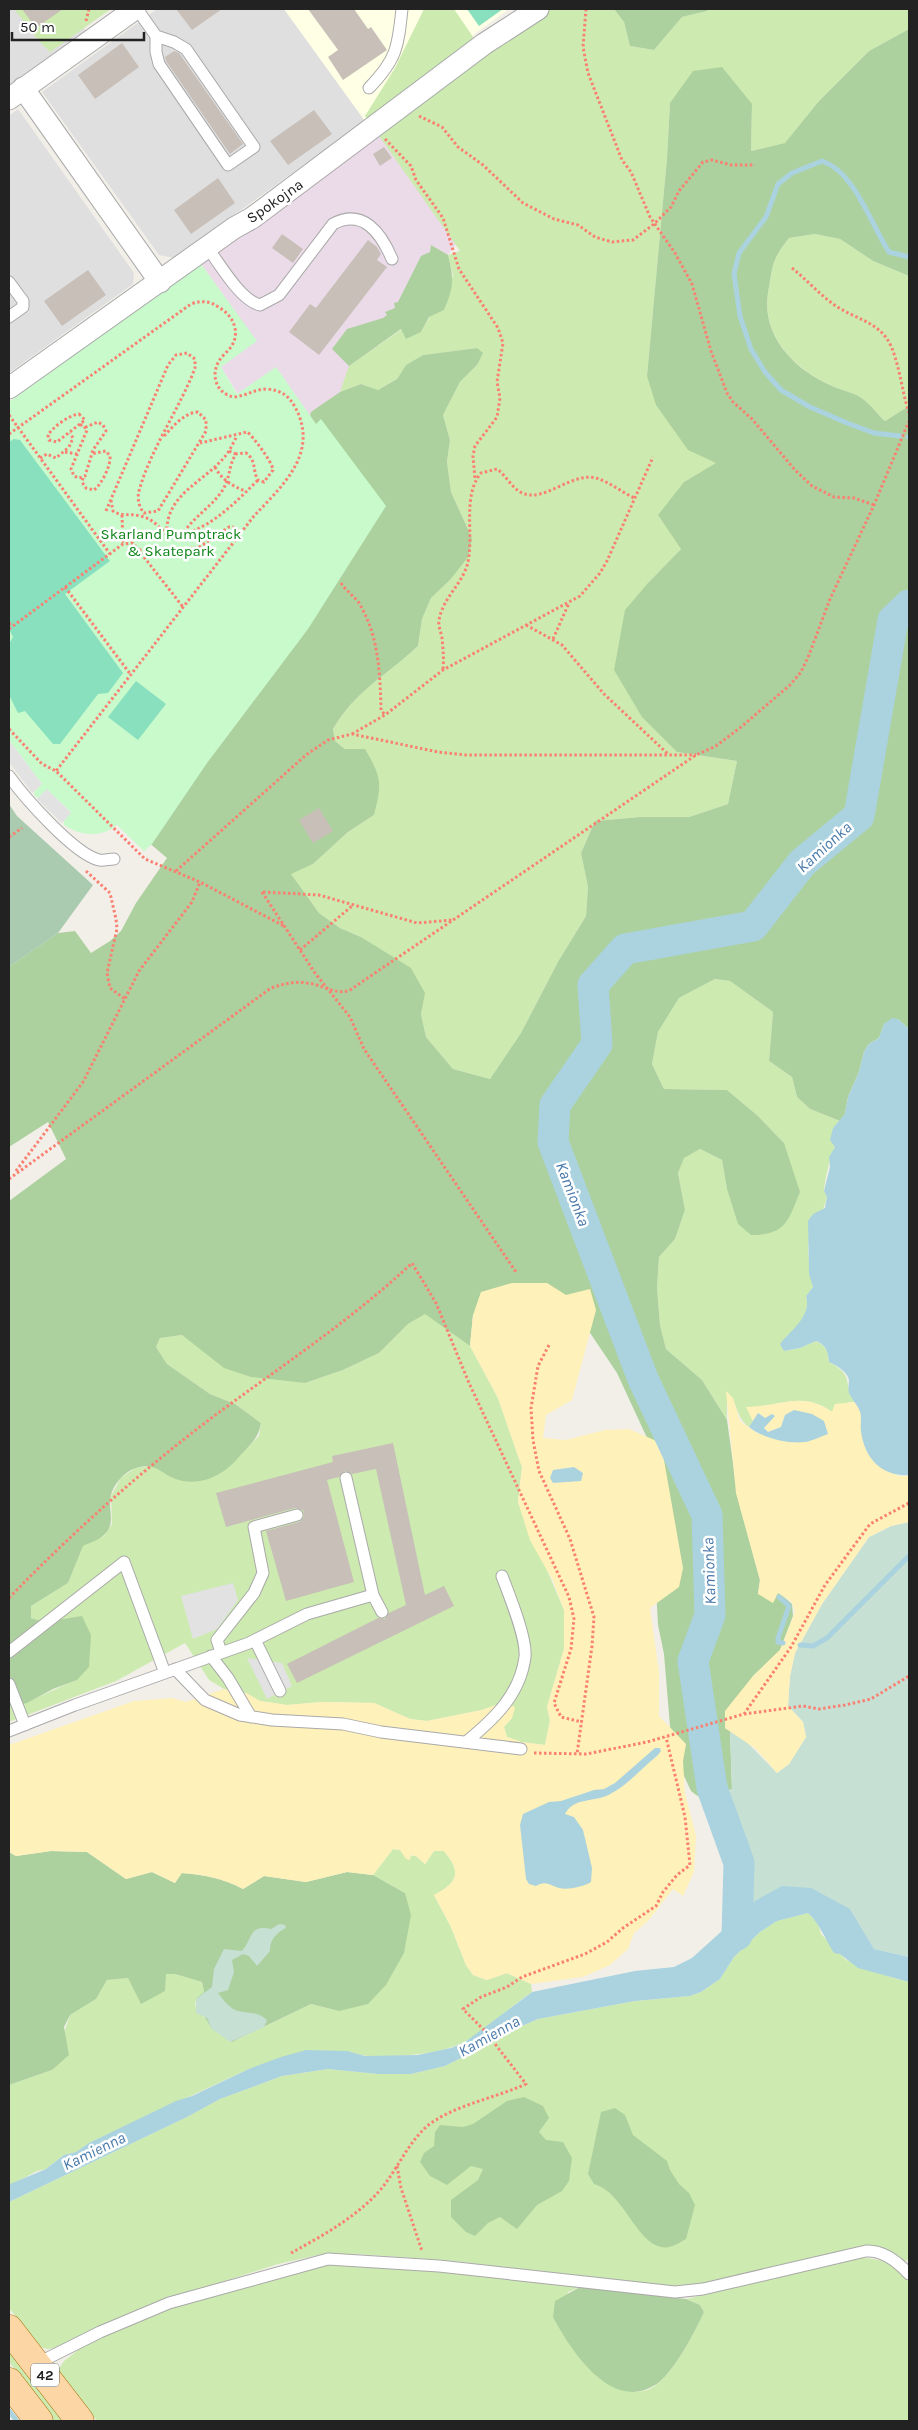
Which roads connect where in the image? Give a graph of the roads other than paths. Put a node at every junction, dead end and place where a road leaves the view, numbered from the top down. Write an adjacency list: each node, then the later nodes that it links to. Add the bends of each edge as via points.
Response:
1 (136, 9): 4 (lane); 6 (street)
2 (402, 9): 5 (lane, via 398,48 389,66)
3 (538, 9): 7 (street, Spokojna, via 484,44)
4 (156, 36): 4 (lane, via 159,64 228,165 254,147 186,49)
5 (369, 88)
6 (16, 93): 10 (street)
7 (207, 248): 8 (lane, via 244,296 260,305 278,295 333,224 342,219 353,218 366,223 385,242); 10 (street, Spokojna)
8 (392, 259)
9 (9, 282): 11 (lane, via 23,301 23,307)
10 (160, 282): 12 (street, Spokojna)
11 (9, 317)
12 (9, 388)
13 (9, 776): 14 (lane, via 32,805 84,853 99,860)
14 (114, 859)
15 (346, 1478): 18 (lane)
16 (296, 1515): 22 (lane, via 254,1527 263,1573 254,1593 216,1640)
17 (502, 1576): 29 (lane, via 518,1618 525,1656 512,1696 494,1719)
18 (373, 1595): 19 (lane); 20 (lane, via 307,1614)
19 (382, 1612)
20 (255, 1640): 22 (lane); 25 (lane)
21 (9, 1652): 23 (lane, via 124,1562)
22 (216, 1654): 23 (lane); 26 (lane)
23 (170, 1671): 26 (lane, via 205,1700); 27 (lane)
24 (9, 1684): 27 (lane)
25 (280, 1691)
26 (251, 1717): 29 (lane, via 343,1724)
27 (25, 1725): 28 (lane)
28 (9, 1731)
29 (466, 1742): 30 (lane)
30 (521, 1750)
31 (909, 2274): 33 (lane, via 896,2261 872,2250 703,2289 675,2292 339,2258 169,2303)
32 (9, 2328): 33 (main road, 42)
33 (36, 2364): 36 (main road, 42)
34 (9, 2382): 35 (main road, 42)
35 (39, 2421)
36 (80, 2421)

